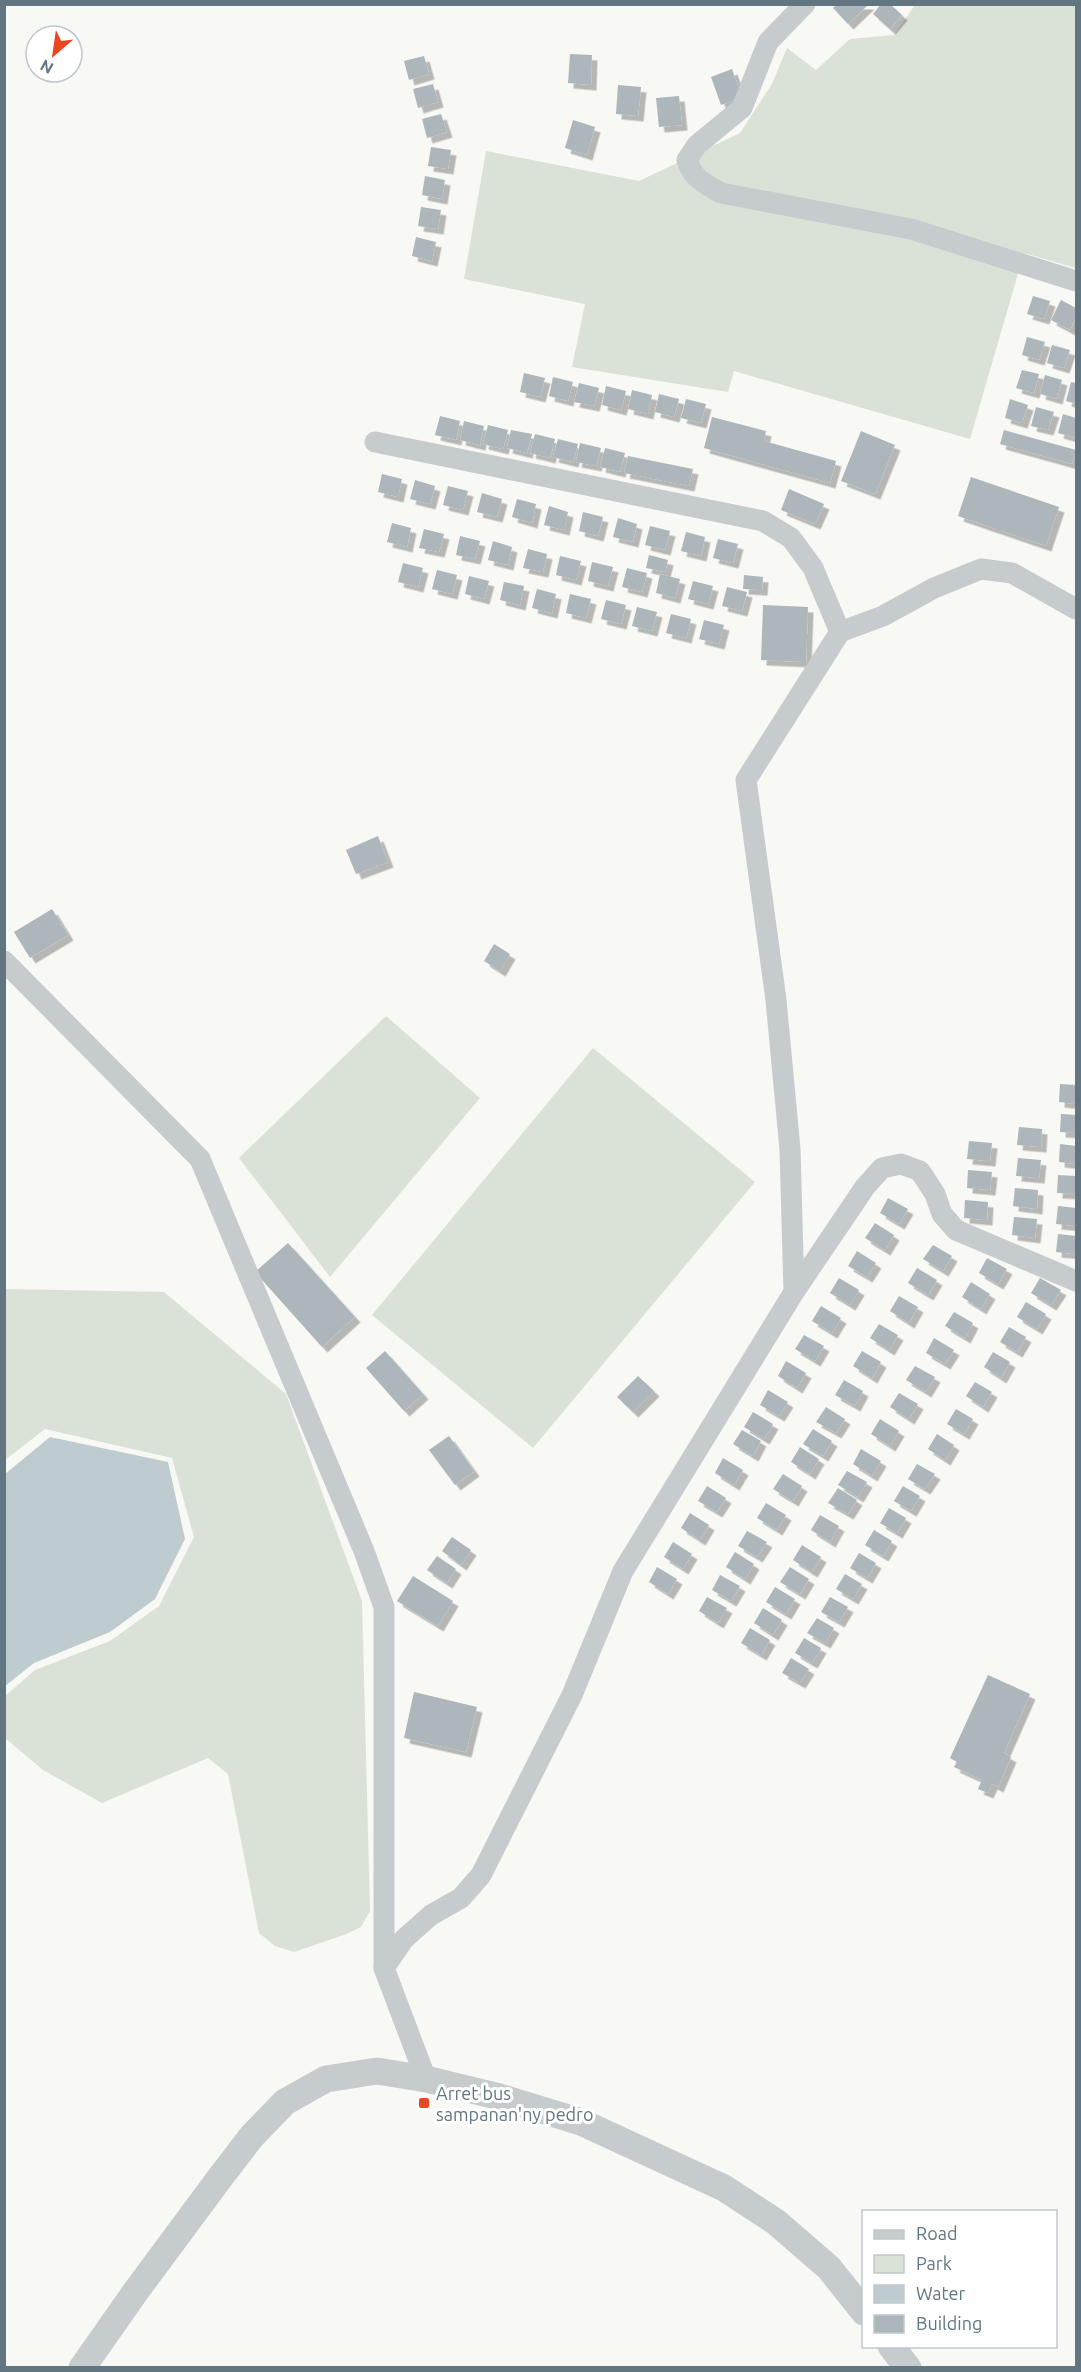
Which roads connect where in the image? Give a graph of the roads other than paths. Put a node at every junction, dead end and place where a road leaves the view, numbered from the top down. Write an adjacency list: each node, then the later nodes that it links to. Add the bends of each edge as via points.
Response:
1 (806, 4): 2 (street, via 768,42 742,108 697,145 687,160 690,172 721,193 911,229)
2 (1077, 281)
3 (375, 442): 5 (street, via 763,521 791,538 813,568)
4 (1077, 609): 5 (street, via 1012,573 981,569)
5 (840, 632): 8 (street, via 746,780 776,1000 789,1137)
6 (4, 961): 9 (street, via 200,1159 364,1551 384,1607)
7 (1077, 1281): 8 (street, via 956,1230 942,1214 920,1171 901,1164 882,1168 865,1187)
8 (794, 1292): 9 (street, via 623,1571 572,1695 481,1875 461,1898 431,1915 404,1939)
9 (384, 1968): 10 (street)
10 (426, 2079): 11 (street, via 581,2122 724,2188 794,2237 829,2268); 13 (street, via 377,2071 327,2079 285,2102 219,2179)
11 (862, 2309)
12 (893, 2348): 14 (street)
13 (82, 2367)
14 (908, 2367)

